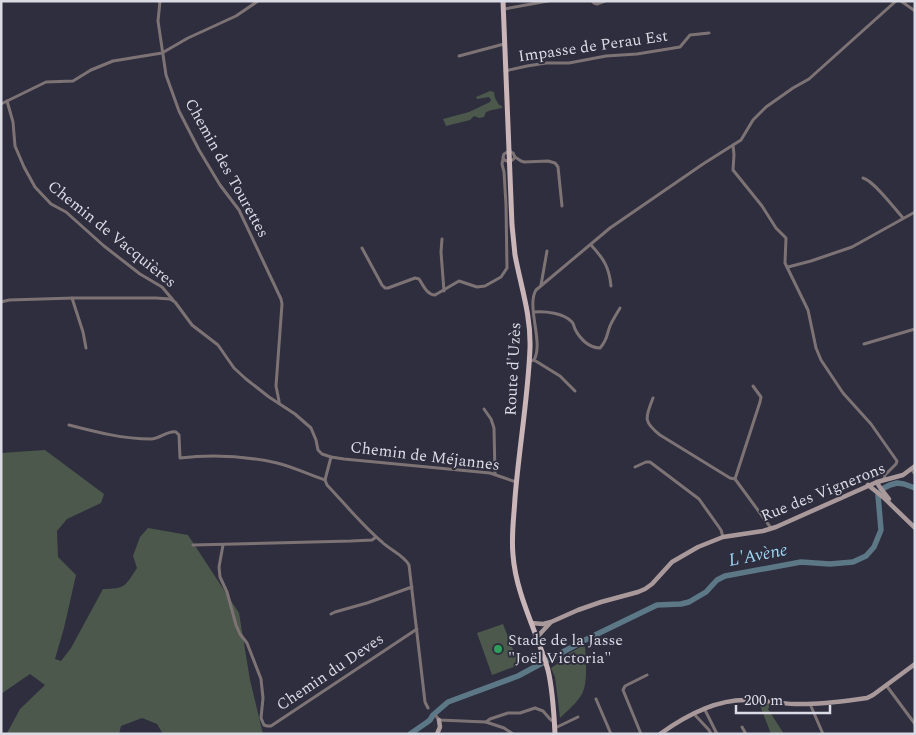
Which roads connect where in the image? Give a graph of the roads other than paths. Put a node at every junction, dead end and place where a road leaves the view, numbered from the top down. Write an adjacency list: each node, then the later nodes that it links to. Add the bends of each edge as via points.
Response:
1 (160, 1): 13 (street, Chemin des Tourettes, via 158,21)
2 (258, 1): 13 (street, via 236,16)
3 (503, 1): 9 (main road, Route d'Uzès)
4 (548, 1): 9 (street)
5 (592, 1): 6 (street, via 598,4)
6 (604, 1)
7 (896, 1): 18 (street, via 809,79 766,107 753,120 741,140)
8 (901, 1): 10 (street)
9 (503, 10): 12 (main road, Route d'Uzès)
10 (915, 11)
11 (709, 33): 15 (street, Impasse de Perau Est, via 690,35 680,48 569,63 546,62)
12 (504, 44): 14 (street); 15 (main road, Route d'Uzès)
13 (162, 53): 16 (street, via 113,61 73,81 46,82); 47 (street, Chemin des Tourettes, via 179,111 220,185 239,210 281,299 276,386)
14 (459, 56)
15 (505, 72): 19 (main road, Route d'Uzès)
16 (7, 101): 17 (street); 37 (street, Chemin de Vacquières, via 16,146 35,187 51,204 66,212 140,274 162,287)
17 (1, 104)
18 (733, 145): 28 (street, via 652,198); 31 (street, via 733,170 786,238)
19 (508, 152): 20 (street); 21 (street); 22 (main road, Route d'Uzès)
20 (515, 158): 22 (street); 24 (street, via 524,162 555,163)
21 (503, 159): 22 (street); 34 (street, via 507,262 504,273 485,286 459,281)
22 (509, 162): 43 (main road, Route d'Uzès, via 515,255 529,320)
23 (864, 178): 26 (street)
24 (562, 206)
25 (915, 212): 26 (street)
26 (903, 218): 31 (street, via 852,247)
27 (442, 239): 34 (street)
28 (591, 245): 32 (street); 33 (street, via 606,264)
29 (362, 248): 34 (street, via 385,288 415,278 432,295)
30 (547, 251): 32 (street)
31 (788, 267): 56 (street, via 808,310 820,360 897,461)
32 (541, 286): 39 (street, via 533,294)
33 (611, 286)
34 (444, 291)
35 (72, 298): 36 (street); 37 (street, via 156,298); 42 (street)
36 (1, 302)
37 (176, 302): 47 (street, Chemin de Vacquières, via 192,325 218,345 234,368)
38 (620, 308): 39 (street, via 600,348 586,344 566,318 544,311)
39 (534, 312): 43 (street, via 537,356)
40 (915, 330): 41 (street)
41 (864, 344)
42 (86, 348)
43 (532, 360): 45 (street, via 560,376); 58 (main road, Route d'Uzès)
44 (754, 386): 55 (street, via 760,402)
45 (575, 391)
46 (653, 398): 55 (street, via 647,422 654,430)
47 (279, 403): 50 (street, Chemin de Vacquières, via 311,428 318,450)
48 (484, 408): 53 (street, via 494,428)
49 (69, 425): 57 (street, via 116,437 153,440 173,431 179,435 180,458 222,455 278,463)
50 (331, 457): 53 (street, Chemin de Méjannes); 57 (street)
51 (635, 467): 65 (street, via 650,462 701,501)
52 (913, 468): 54 (street); 56 (street, Rue des Vignerons, via 903,475)
53 (495, 474): 58 (street, Chemin de Méjannes)
54 (915, 474)
55 (735, 479): 62 (street)
56 (884, 479): 59 (street, Rue des Vignerons)
57 (325, 480): 64 (street)
58 (516, 482): 71 (main road, Route d'Uzès, via 512,554 516,578)
59 (878, 484): 60 (street, Rue des Vignerons); 61 (street)
60 (868, 486): 61 (street); 62 (street, Rue des Vignerons)
61 (884, 496): 63 (street)
62 (771, 528): 65 (street, Rue des Vignerons)
63 (915, 528)
64 (376, 537): 67 (street, via 372,540); 68 (street, via 408,562)
65 (723, 537): 70 (street, Rue des Vignerons, via 680,557 645,589 586,607)
66 (193, 545): 67 (street)
67 (223, 545): 72 (street, Chemin du Deves, via 220,577 236,625 261,679 261,718 267,726)
68 (412, 587): 69 (street); 72 (street)
69 (331, 614)
70 (551, 622): 71 (street, Rue des Vignerons); 73 (street, Rue des Vignerons)
71 (531, 623): 73 (main road, Route d'Uzès)
72 (417, 629): 79 (street)
73 (536, 636): 81 (main road, Route d'Uzès, via 548,670)
74 (915, 664): 76 (street)
75 (647, 675): 93 (street, via 623,690)
76 (886, 685): 78 (street, via 868,698); 87 (street)
77 (596, 699): 92 (street)
78 (810, 704): 80 (street, via 745,700 721,702); 98 (street)
79 (428, 708)
80 (704, 708): 83 (street); 96 (street)
81 (554, 710): 82 (street); 89 (main road, Route d'Uzès)
82 (543, 711): 86 (street, via 535,708 508,713); 89 (street)
83 (694, 714): 94 (street); 95 (street)
84 (578, 717): 89 (street)
85 (437, 718): 86 (street); 90 (street, via 440,726)
86 (486, 722): 91 (street)
87 (915, 724)
88 (742, 727): 97 (street)
89 (555, 728)
90 (437, 734)
91 (514, 734)
92 (611, 734)
93 (640, 734)
94 (660, 734)
95 (711, 734)
96 (717, 734)
97 (746, 734)
98 (823, 734)

